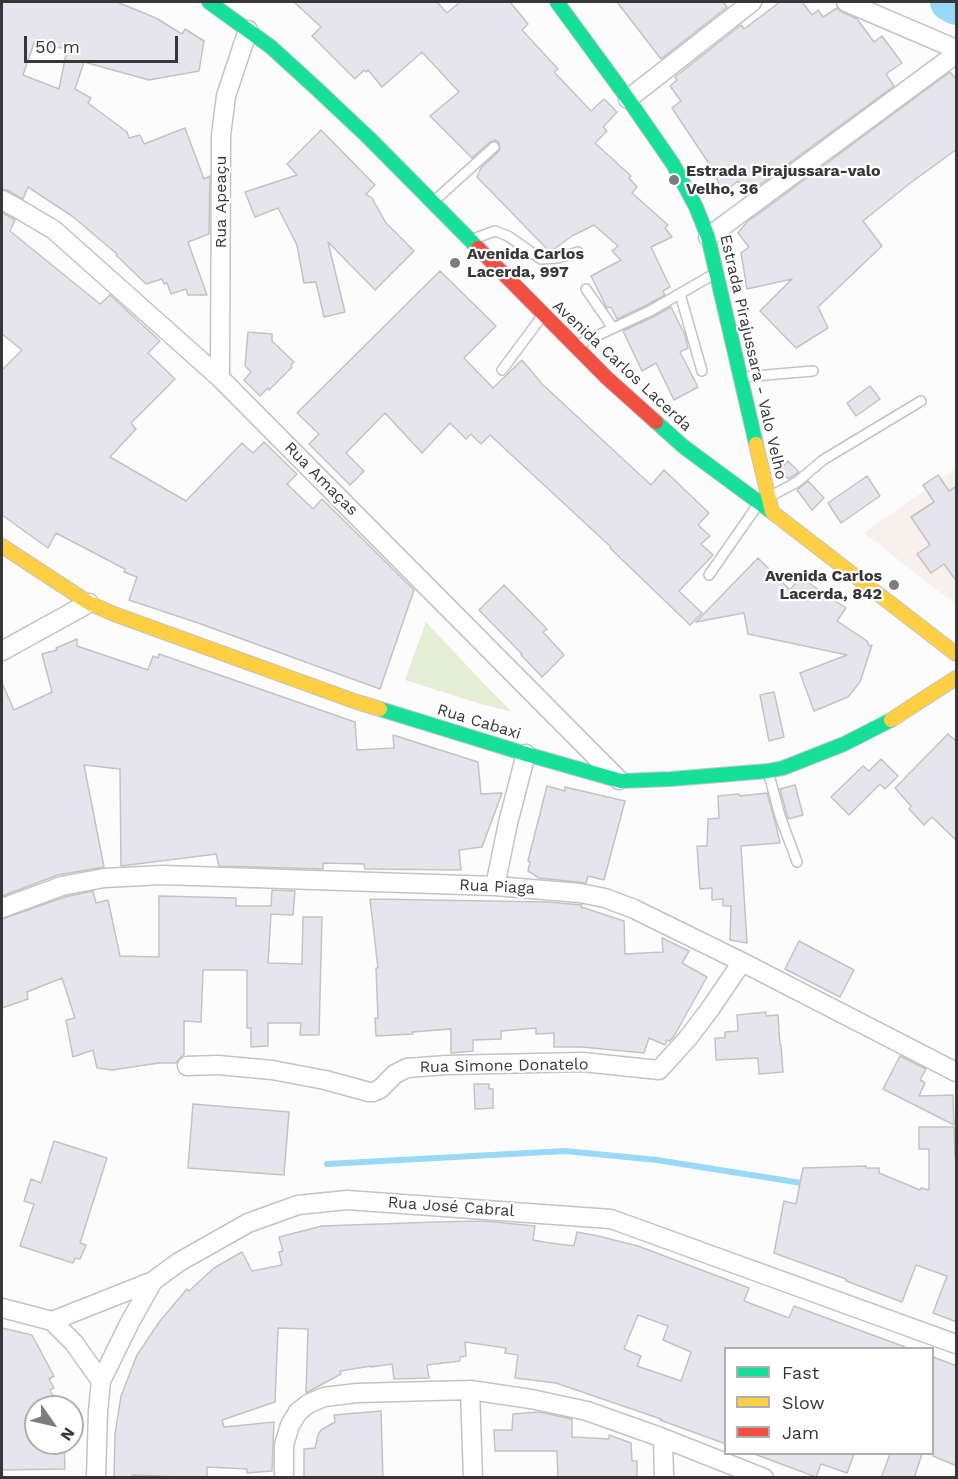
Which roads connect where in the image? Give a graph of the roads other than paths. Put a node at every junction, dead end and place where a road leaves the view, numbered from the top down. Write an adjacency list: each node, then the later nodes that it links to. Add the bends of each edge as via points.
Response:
1 (209, 2): 5 (main road, Avenida Carlos Lacerda)
2 (557, 2): 8 (main road, Estrada Pirajussara - Valo Velho)
3 (752, 2): 8 (street)
4 (846, 2): 6 (street)
5 (248, 30): 11 (main road, Avenida Carlos Lacerda, via 317,88); 25 (street, Rua Apeaçu, via 226,96 221,135)
6 (957, 49)
7 (957, 54): 12 (street)
8 (628, 99): 12 (main road, Estrada Pirajussara - Valo Velho, via 673,165)
9 (494, 147): 11 (lane)
10 (2, 200): 25 (street, Rua Amaças, via 54,230)
11 (432, 202): 13 (main road, Avenida Carlos Lacerda)
12 (708, 237): 15 (main road, Estrada Pirajussara - Valo Velho)
13 (470, 240): 14 (lane, via 495,231 542,259); 18 (main road, Avenida Carlos Lacerda)
14 (578, 252)
15 (716, 273): 17 (lane); 24 (main road, Estrada Pirajussara - Valo Velho)
16 (586, 289): 19 (lane)
17 (680, 294): 19 (lane); 22 (lane)
18 (543, 315): 20 (main road, Avenida Carlos Lacerda); 21 (lane)
19 (613, 328): 20 (lane)
20 (575, 346): 27 (main road, Avenida Carlos Lacerda, via 684,447)
21 (502, 370)
22 (702, 370)
23 (813, 371): 24 (lane)
24 (741, 377): 27 (main road, Estrada Pirajussara - Valo Velho)
25 (220, 378): 36 (street, Rua Amaças)
26 (921, 401): 27 (lane)
27 (764, 500): 29 (lane); 32 (main road, Estrada Pirajussara - Valo Velho, via 772,512)
28 (2, 546): 30 (main road, Rua Cabaxi)
29 (709, 575)
30 (90, 603): 31 (street); 34 (main road, Rua Cabaxi, via 354,700)
31 (2, 651)
32 (957, 654)
33 (957, 678): 35 (main road, Rua Cabaxi, via 898,716 844,744)
34 (526, 754): 36 (main road, Rua Cabaxi); 38 (street)
35 (768, 771): 36 (main road, Rua Cabaxi); 37 (lane)
36 (621, 781)
37 (797, 862)
38 (495, 886): 39 (street, Rua Piaga, via 163,875 104,878 62,886); 40 (street, Rua Piaga, via 605,898)
39 (2, 908)
40 (742, 962): 41 (street, Rua Simone Donatelo, via 688,1038 659,1070 584,1062 407,1068 380,1089 369,1092 272,1070); 42 (street, Rua Piaga)
41 (187, 1066)
42 (957, 1072)
43 (153, 1281): 45 (street); 46 (street, Rua José Cabral, via 248,1223 298,1205 347,1200 555,1215 611,1220); 47 (street, Rua José Cabral)
44 (2, 1308): 45 (street)
45 (52, 1321): 47 (street, via 74,1343)
46 (957, 1344)
47 (101, 1381): 50 (street, Rua José Cabral)
48 (470, 1390): 49 (street, via 587,1411); 51 (street, via 357,1393 324,1397 308,1404 290,1425 284,1445); 52 (street)
49 (663, 1438): 53 (street); 54 (street)
50 (96, 1478)
51 (284, 1478)
52 (473, 1478)
53 (664, 1478)
54 (764, 1478)

